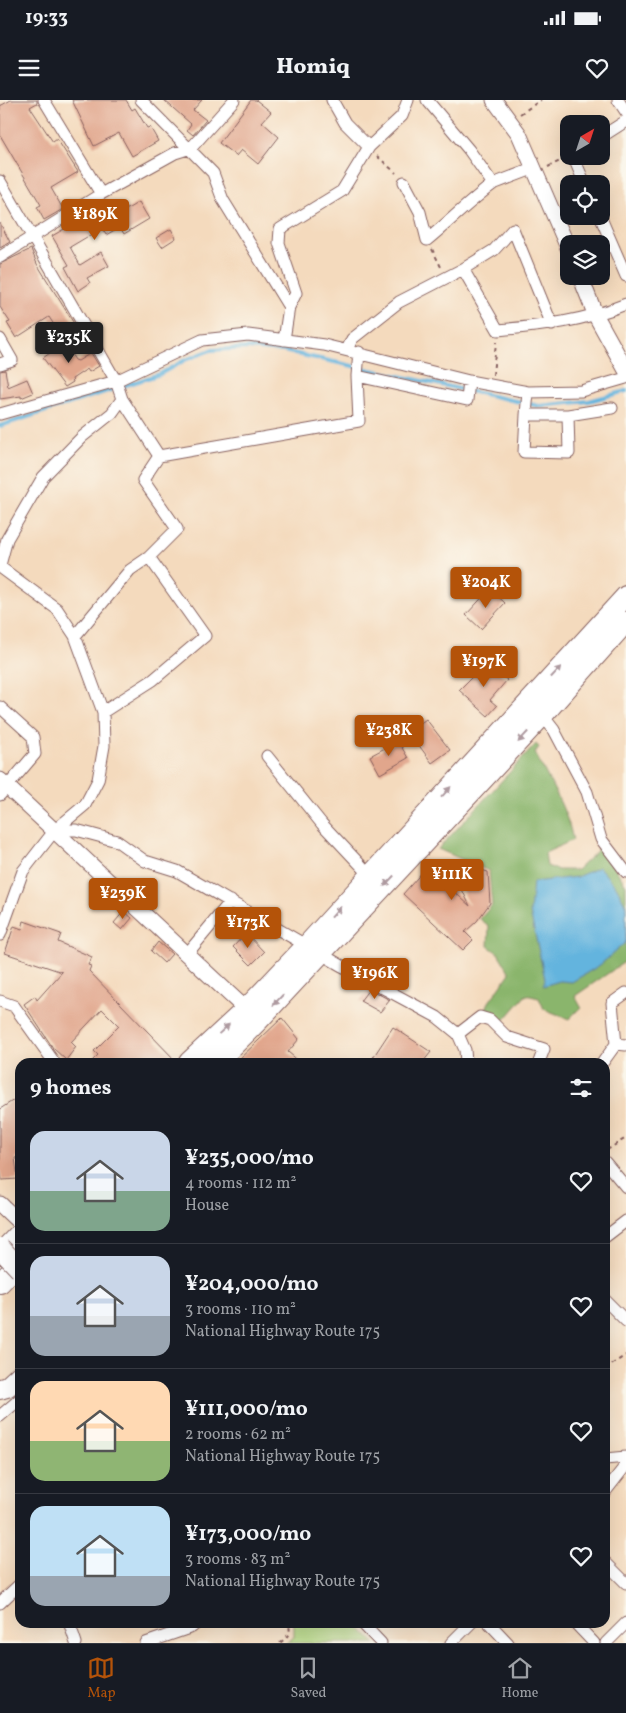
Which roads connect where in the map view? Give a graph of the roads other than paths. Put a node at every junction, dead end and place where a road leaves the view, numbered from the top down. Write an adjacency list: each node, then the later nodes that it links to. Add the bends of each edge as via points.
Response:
1 (44, 100): 18 (street)
2 (141, 100): 13 (street)
3 (234, 100): 13 (street)
4 (332, 100): 12 (street, via 345,123)
5 (408, 100): 12 (street, via 402,116)
6 (426, 100): 17 (street)
7 (494, 100): 14 (street, via 519,134)
8 (618, 100): 9 (street)
9 (626, 112)
10 (626, 121): 11 (street)
11 (610, 131)
12 (369, 147): 27 (street, via 342,191 280,229 279,243 296,293)
13 (190, 148): 18 (street); 27 (street, via 212,173 223,200)
14 (536, 170): 17 (street); 20 (street)
15 (0, 181): 21 (street)
16 (404, 182): 17 (street, via 420,212 428,240)
17 (493, 184)
18 (101, 194): 21 (street)
19 (604, 225): 24 (street)
20 (563, 235)
21 (33, 237): 22 (street); 37 (street)
22 (0, 257)
23 (463, 269): 29 (street, via 498,330); 29 (street, via 494,250 513,230); 32 (street, via 399,302 352,339)
24 (626, 276)
25 (584, 285): 28 (street)
26 (626, 304): 28 (street)
27 (289, 307): 31 (street)
28 (596, 316): 29 (street); 34 (street)
29 (552, 325)
30 (0, 339): 33 (street, via 12,360)
31 (284, 340): 32 (street); 37 (street, via 248,335 202,340)
32 (353, 351): 35 (street); 38 (street)
33 (0, 364)
34 (626, 370)
35 (357, 376): 38 (street, via 466,400); 45 (street, via 359,421)
36 (626, 378): 39 (street, via 581,391)
37 (116, 381): 40 (street); 42 (street)
38 (469, 381): 39 (street)
39 (528, 392): 43 (street)
40 (122, 399): 45 (street); 47 (street, via 112,413 82,437 43,477 7,539)
41 (612, 408): 44 (street)
42 (0, 414)
43 (526, 415): 44 (street); 44 (street, via 524,452 569,453)
44 (568, 415)
45 (159, 456): 46 (street, via 143,480 177,529)
46 (149, 557): 50 (street, via 130,570); 53 (street, via 205,636 153,680)
47 (0, 566): 50 (street, via 57,609)
48 (626, 596): 51 (highway, one-way to 48)
49 (626, 622): 54 (highway)
50 (75, 636): 53 (street)
51 (530, 700): 54 (street); 59 (highway, one-way to 51)
52 (0, 707): 56 (street, via 33,737 36,754)
53 (103, 712): 57 (street, via 104,746 98,780 85,805)
54 (543, 715): 58 (street, via 587,792 601,839); 62 (highway, one-way to 62)
55 (267, 756): 59 (street, via 322,824)
56 (2, 787): 57 (street)
57 (55, 830): 60 (street, via 76,830 117,841 145,861 177,871); 61 (street, via 23,870); 63 (street)
58 (626, 872)
59 (370, 875): 62 (highway, one-way to 59)
60 (231, 901): 62 (street); 63 (street)
61 (0, 935)
62 (313, 950): 66 (highway); 67 (street, via 437,1017)
63 (187, 954): 66 (street)
64 (626, 993): 68 (street, via 612,1003)
65 (0, 1001): 69 (street, via 14,1006)
66 (252, 1015): 70 (highway, one-way to 66); 71 (highway)
67 (458, 1034): 72 (street); 73 (street, via 480,1018 490,1020 507,1037 544,1049)
68 (621, 1044): 74 (street)
69 (51, 1058)
70 (194, 1058)
71 (220, 1058)
72 (466, 1058)
73 (541, 1058)
74 (607, 1058)
75 (610, 1168): 76 (street)
76 (626, 1187)
77 (0, 1204): 78 (street)
78 (15, 1218)
79 (626, 1221): 80 (street)
80 (610, 1233)
81 (8, 1243): 82 (highway, bridge)
82 (15, 1258)
83 (15, 1267): 84 (highway)
84 (4, 1278)
85 (610, 1305): 86 (street)
86 (626, 1321)
87 (15, 1379): 88 (highway)
88 (0, 1389)
89 (15, 1392): 90 (highway)
90 (0, 1402)
91 (15, 1403): 92 (street)
92 (0, 1416)
93 (610, 1458): 94 (street)
94 (626, 1458)
95 (626, 1465): 96 (street)
96 (610, 1486)
97 (610, 1567): 98 (street)
98 (626, 1583)
99 (15, 1589): 100 (street)
100 (0, 1603)
101 (626, 1623): 115 (street)
102 (71, 1628): 109 (street)
103 (189, 1628): 108 (street)
104 (367, 1628): 111 (street)
105 (466, 1628): 112 (street)
106 (494, 1628): 113 (street)
107 (580, 1628): 114 (street)
108 (175, 1638): 110 (street)
109 (76, 1643)
110 (146, 1643)
111 (381, 1643)
112 (451, 1643)
113 (508, 1643)
114 (594, 1643)
115 (606, 1643)

